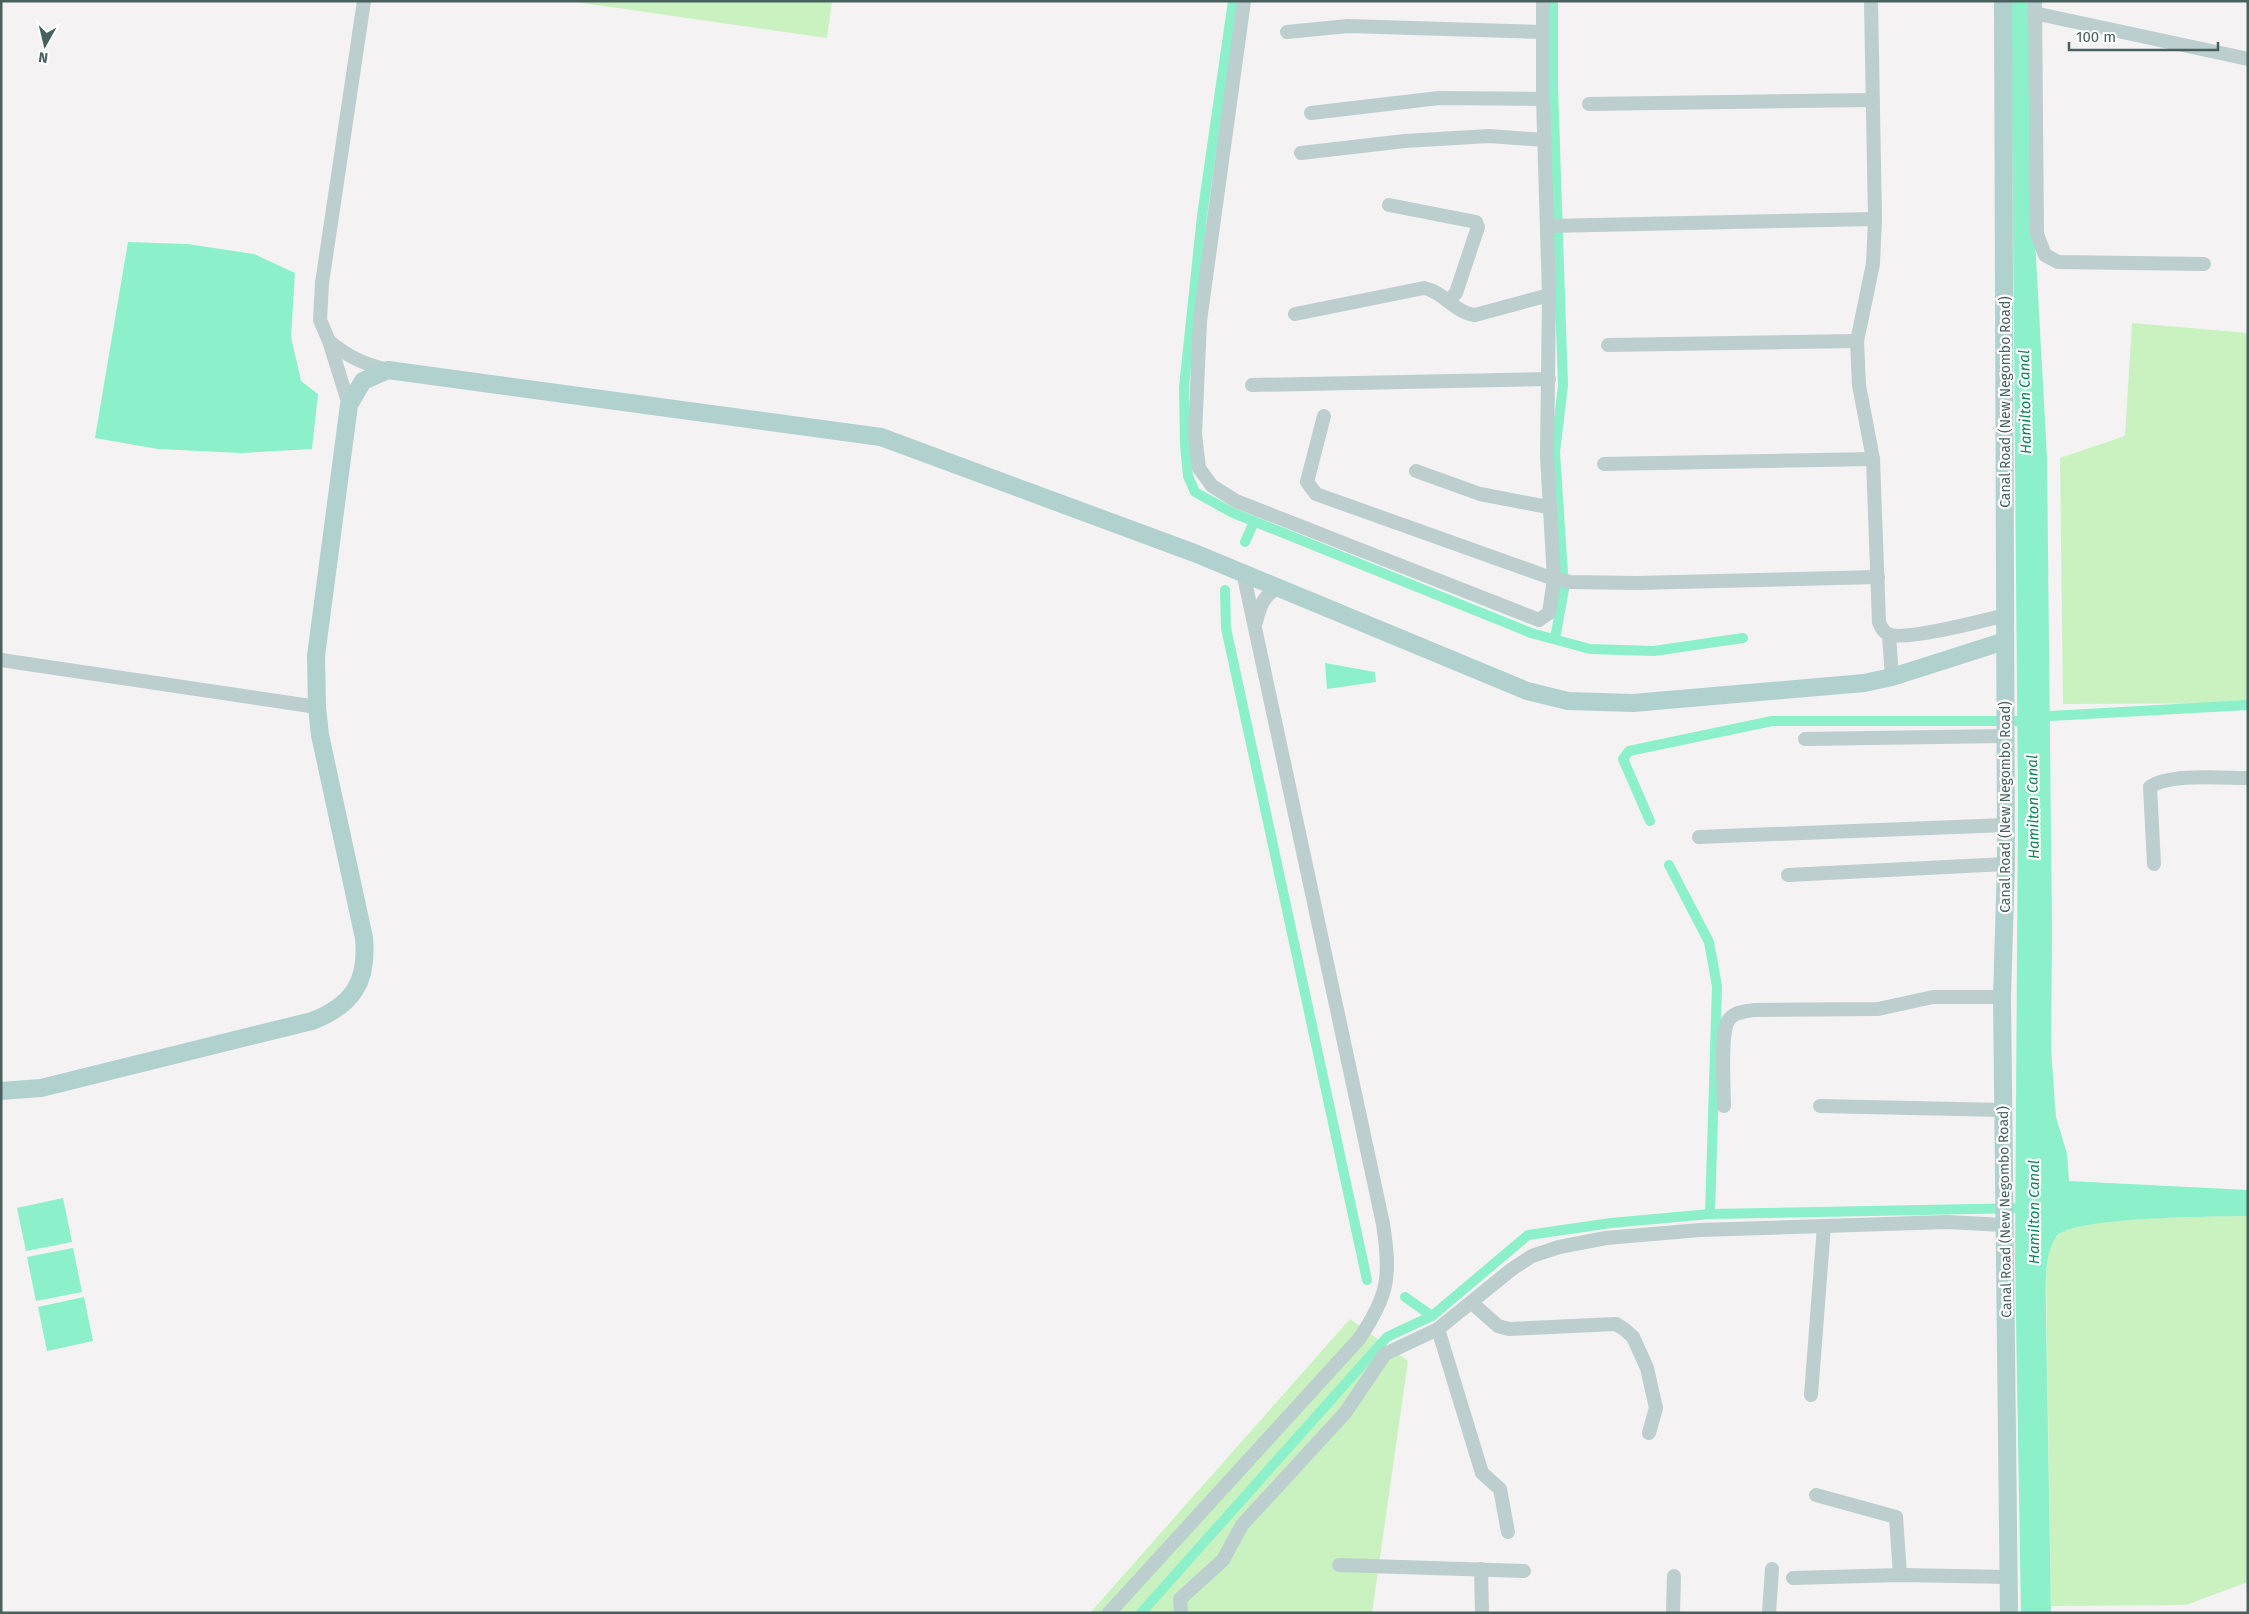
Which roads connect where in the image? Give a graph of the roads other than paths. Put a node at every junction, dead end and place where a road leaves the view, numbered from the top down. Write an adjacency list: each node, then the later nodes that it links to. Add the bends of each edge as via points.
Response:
1 (364, 1): 23 (street, via 322,283 320,320)
2 (1244, 1): 37 (street, via 1200,321 1194,434 1199,468 1212,486 1236,501 1539,620 1549,613)
3 (1543, 1): 8 (street)
4 (1871, 1): 11 (street)
5 (2003, 1): 39 (main road, Canal Road (New Negombo Road))
6 (2035, 7): 9 (street); 19 (street, via 2037,234 2044,255 2058,262)
7 (1287, 32): 8 (street, via 1348,26)
8 (1543, 32): 10 (street)
9 (2248, 59)
10 (1543, 99): 13 (street, via 1439,98); 14 (street)
11 (1872, 100): 12 (street); 17 (street)
12 (1589, 104)
13 (1311, 113)
14 (1545, 140): 15 (street, via 1489,136 1405,141); 18 (street)
15 (1301, 153)
16 (1388, 205): 21 (street, via 1476,222 1478,227 1456,293)
17 (1875, 219): 18 (street); 24 (street, via 1873,264)
18 (1555, 226): 20 (street)
19 (2204, 264)
20 (1549, 295): 21 (street, via 1475,315 1465,314); 27 (street)
21 (1448, 301): 22 (street, via 1434,290 1424,288)
22 (1295, 314)
23 (329, 341): 26 (street, via 355,360); 29 (street)
24 (1857, 341): 25 (street); 31 (street, via 1858,385)
25 (1608, 344)
26 (388, 370): 29 (main road, via 363,382); 35 (main road, via 882,437)
27 (1549, 379): 28 (street); 34 (street)
28 (1252, 384)
29 (349, 405): 45 (main road, via 320,614 316,656)
30 (1324, 416): 37 (street, via 1307,482 1316,494)
31 (1873, 459): 32 (street); 36 (street)
32 (1604, 464)
33 (1416, 471): 34 (street, via 1480,494)
34 (1548, 507): 37 (street)
35 (1243, 572): 38 (main road); 40 (street)
36 (1878, 577): 37 (street, via 1644,583); 41 (street, via 1880,622 1882,630)
37 (1561, 580)
38 (1278, 587): 40 (street, via 1260,604); 44 (main road, via 1527,691 1568,701 1633,703 1864,683)
39 (2006, 615): 41 (street, via 1914,635); 42 (main road, Canal Road (New Negombo Road))
40 (1255, 628): 75 (street, via 1383,1224 1388,1256 1386,1286 1377,1312 1359,1339)
41 (1889, 635): 44 (street)
42 (2004, 642): 44 (main road); 46 (main road, Canal Road (New Negombo Road))
43 (1, 660): 45 (street)
44 (1892, 677)
45 (317, 707): 55 (main road, via 320,735 364,938 366,960 358,990 333,1013 312,1021 41,1088)
46 (2005, 734): 47 (street); 49 (main road, Canal Road (New Negombo Road))
47 (1805, 739)
48 (2248, 778): 52 (street, via 2167,781 2158,782 2150,788)
49 (2006, 825): 50 (street); 51 (main road, Canal Road (New Negombo Road))
50 (1699, 837)
51 (2006, 864): 53 (street); 54 (main road, Canal Road (New Negombo Road))
52 (2154, 864)
53 (1788, 875)
54 (2002, 997): 56 (street, via 1933,997 1878,1010 1752,1010 1737,1013 1728,1021 1724,1039); 58 (main road, Canal Road (New Negombo Road))
55 (1, 1091)
56 (1724, 1106)
57 (1820, 1106): 58 (street)
58 (2004, 1110): 59 (main road, Canal Road (New Negombo Road))
59 (2004, 1223): 60 (street); 73 (main road, Canal Road (New Negombo Road))
60 (1824, 1226): 61 (street, via 1700,1230 1606,1238 1559,1247 1532,1256); 63 (street)
61 (1472, 1303): 62 (street); 64 (street, via 1498,1326 1509,1329 1616,1324 1624,1328 1633,1337 1647,1368 1656,1408)
62 (1438, 1329): 66 (street, via 1482,1473 1500,1489); 76 (street, via 1385,1354 1345,1413 1242,1525 1223,1560 1180,1599)
63 (1811, 1394)
64 (1649, 1433)
65 (1816, 1496): 72 (street, via 1896,1517)
66 (1508, 1532)
67 (1339, 1565): 68 (street)
68 (1481, 1569): 70 (street); 77 (street)
69 (1772, 1569): 79 (street)
70 (1524, 1571)
71 (1674, 1576): 78 (street)
72 (1900, 1576): 73 (street); 74 (street)
73 (2009, 1577): 80 (main road, Canal Road (New Negombo Road))
74 (1793, 1578)
75 (1109, 1613)
76 (1181, 1613)
77 (1482, 1613)
78 (1673, 1613)
79 (1769, 1613)
80 (2009, 1613)

